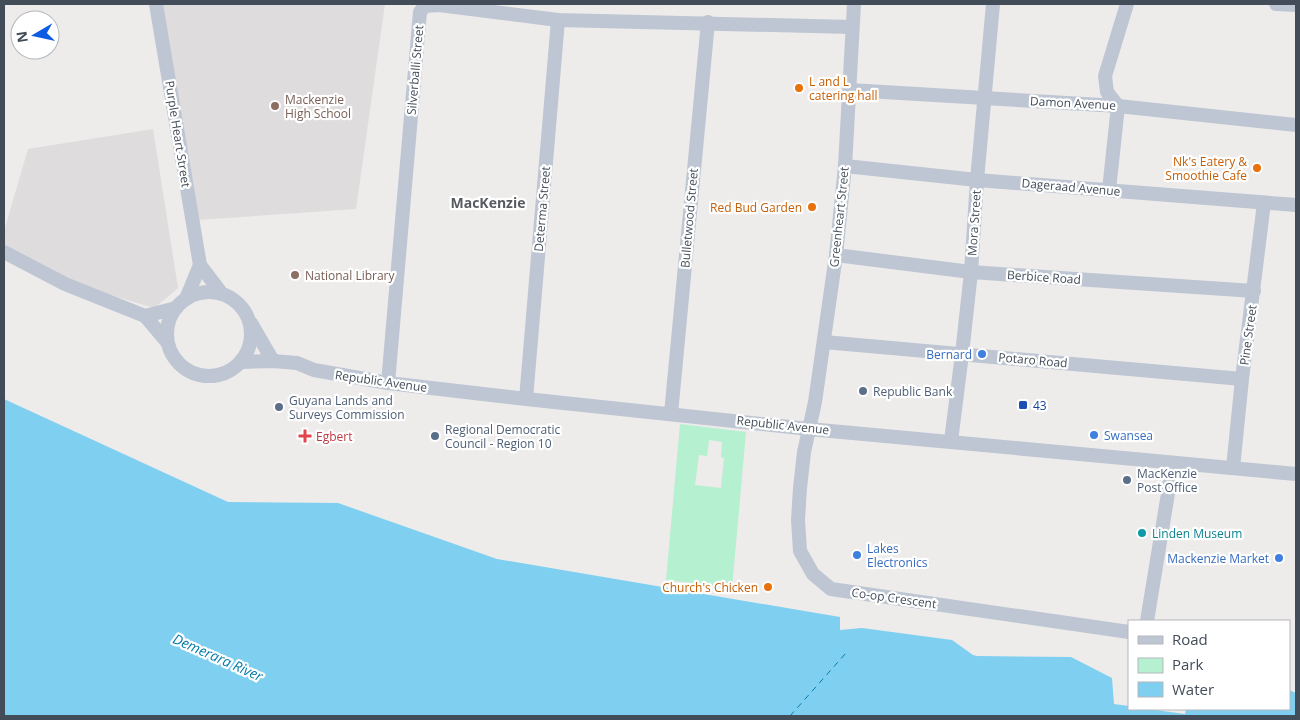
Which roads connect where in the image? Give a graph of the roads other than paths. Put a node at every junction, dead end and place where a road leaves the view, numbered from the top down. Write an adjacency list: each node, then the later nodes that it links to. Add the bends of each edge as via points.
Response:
1 (156, 4): 21 (street, Purple Heart Street)
2 (854, 4): 9 (street, Greenheart Street)
3 (993, 4): 11 (street, Mora Street)
4 (1127, 4): 12 (street, via 1105,76 1108,92)
5 (1276, 4): 6 (street)
6 (1296, 5)
7 (558, 20): 8 (street, Silverballi Street); 34 (street, Silverballi Street, via 439,5 426,6 420,12); 35 (street, Determa Street)
8 (708, 22): 9 (street, Silverballi Street); 36 (street, Bulletwood Street)
9 (852, 27): 10 (street, Greenheart Street)
10 (850, 90): 11 (street, Damon Avenue); 14 (street, Greenheart Street)
11 (984, 98): 12 (street, Damon Avenue); 15 (street, Mora Street)
12 (1118, 106): 13 (street, Damon Avenue); 16 (street)
13 (1296, 125)
14 (845, 166): 15 (street, Dageraad Avenue); 20 (street, Greenheart Street)
15 (977, 180): 16 (street, Dageraad Avenue); 22 (street, Mora Street)
16 (1109, 190): 17 (street, Dageraad Avenue)
17 (1264, 202): 18 (street, Dageraad Avenue); 23 (street, Pine Street)
18 (1296, 206)
19 (4, 252): 27 (street, via 65,284)
20 (836, 255): 22 (street, Berbice Road); 29 (street, Greenheart Street)
21 (200, 265): 24 (street, Purple Heart Street); 25 (street)
22 (971, 272): 23 (street, Berbice Road); 30 (street, Mora Street)
23 (1254, 291): 33 (street, Pine Street)
24 (222, 294): 25 (street, via 197,293); 26 (street, via 236,302)
25 (181, 303): 27 (street); 28 (street, via 170,318)
26 (246, 315): 31 (street); 32 (street, via 251,331 249,348)
27 (145, 316): 28 (street)
28 (168, 342): 32 (street, via 178,362 198,375 228,372)
29 (824, 342): 30 (street, Potaro Road); 37 (street, Greenheart Street)
30 (962, 354): 33 (street, Potaro Road); 38 (street, Mora Street)
31 (273, 361): 32 (street, Republic Avenue); 34 (street, Republic Avenue, via 297,363 314,370)
32 (240, 362)
33 (1242, 379): 40 (street, Pine Street)
34 (388, 383): 35 (street, Republic Avenue)
35 (526, 399): 36 (street, Republic Avenue)
36 (671, 414): 37 (street, Republic Avenue)
37 (809, 429): 38 (street, Republic Avenue); 43 (street, Co-op Crescent, via 800,488 800,552 812,574 831,589)
38 (951, 441): 39 (street, Republic Avenue)
39 (1173, 463): 40 (street, Republic Avenue); 42 (street)
40 (1233, 468): 41 (street, Republic Avenue)
41 (1296, 474)
42 (1147, 620)
43 (1128, 632)

